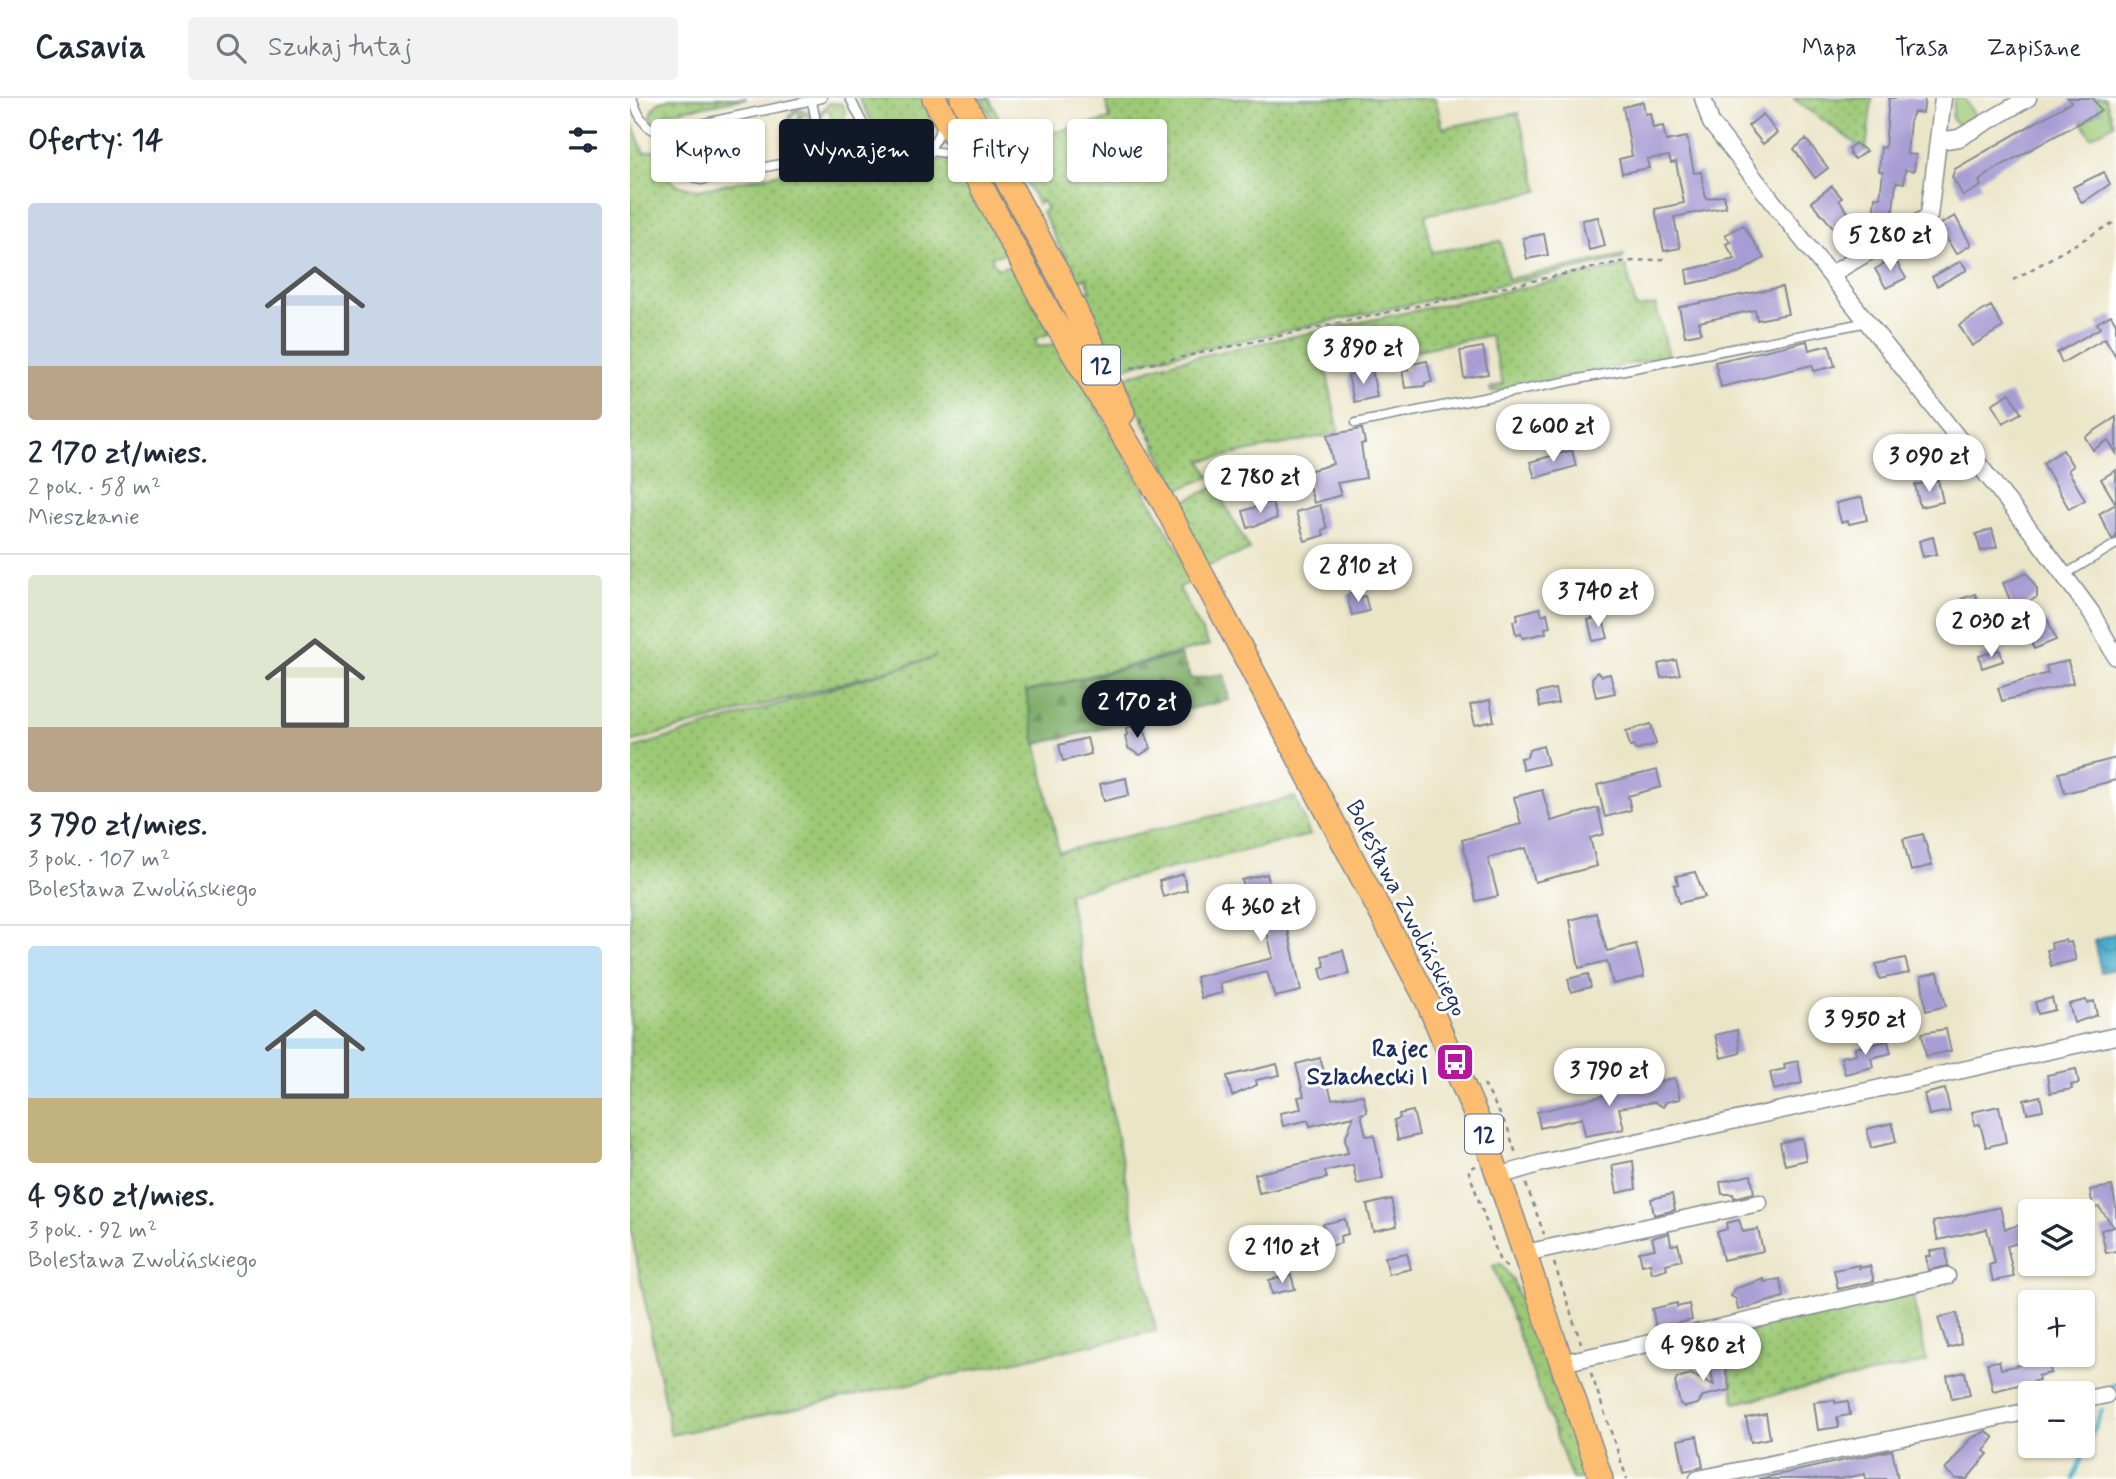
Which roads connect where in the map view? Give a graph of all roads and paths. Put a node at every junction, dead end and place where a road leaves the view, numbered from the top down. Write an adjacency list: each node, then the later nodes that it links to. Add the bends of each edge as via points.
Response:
1 (632, 98): 12 (lane)
2 (822, 98): 8 (lane)
3 (850, 98): 11 (lane)
4 (962, 98): 24 (main road, Bolesława Zwolińskiego / 12, via 1060,279)
5 (1703, 98): 19 (street, via 1712,123)
6 (1943, 98): 13 (street)
7 (2028, 98): 13 (street, via 1959,138)
8 (812, 102): 10 (lane); 15 (lane, via 819,153)
9 (940, 108): 14 (lane, via 940,136)
10 (729, 119)
11 (860, 119)
12 (651, 129)
13 (1939, 141): 19 (street, via 1929,216)
14 (934, 144)
15 (765, 167)
16 (979, 182): 24 (main road, Bolesława Zwolińskiego / 12, via 1051,316)
17 (2116, 221): 20 (path)
18 (1664, 259): 22 (path, via 1620,262)
19 (1830, 275): 21 (street)
20 (2013, 280)
21 (1868, 322): 23 (lane); 26 (street)
22 (1131, 368)
23 (1356, 423)
24 (1162, 499): 29 (main road, Bolesława Zwolińskiego / 12, via 1427,1000)
25 (2116, 544): 26 (lane)
26 (2064, 575): 27 (street)
27 (2116, 657)
28 (2116, 1035): 29 (street)
29 (1499, 1176): 31 (main road, Bolesława Zwolińskiego / 12)
30 (1759, 1203): 31 (street)
31 (1525, 1253): 33 (main road, Bolesława Zwolińskiego / 12)
32 (1947, 1276): 33 (street)
33 (1562, 1363): 37 (main road, Bolesława Zwolińskiego / 12)
34 (2106, 1395): 35 (street)
35 (2095, 1397)
36 (2018, 1413): 38 (street)
37 (1601, 1479)
38 (1698, 1479)

